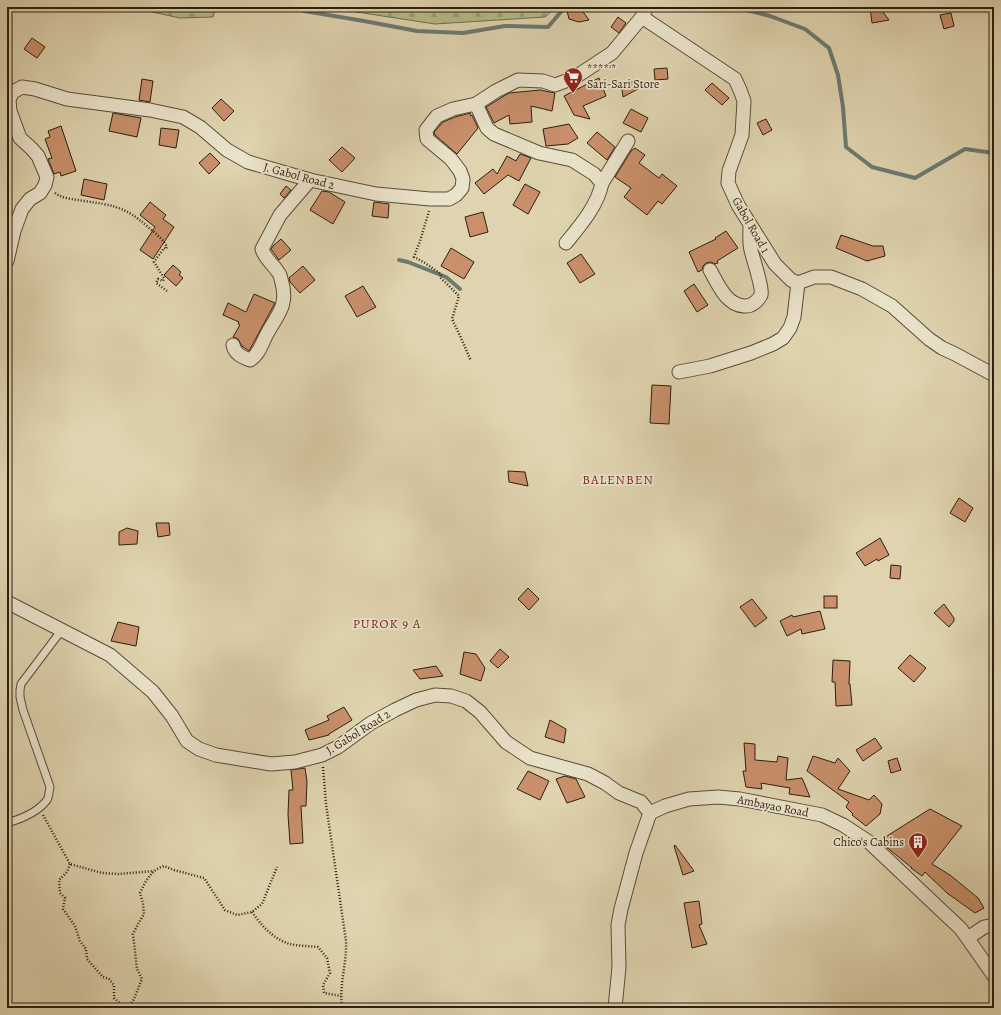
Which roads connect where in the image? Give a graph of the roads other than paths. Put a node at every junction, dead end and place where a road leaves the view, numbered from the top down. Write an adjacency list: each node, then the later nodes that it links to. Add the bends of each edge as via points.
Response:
1 (645, 12): 3 (street, J. Gabol Road 2, via 612,53 574,78 555,85 543,81 518,80); 9 (street, Gabol Road 1, via 735,79 744,101 742,135 729,170 728,183)
2 (10, 91): 5 (street, J. Gabol Road 2, via 10,111); 7 (street, J. Gabol Road 2, via 22,87 35,88 67,99 183,117 200,127 227,150 248,162)
3 (476, 104): 7 (street, J. Gabol Road 2, via 437,116 426,130 427,139 451,159 463,179 462,188 449,199 376,194); 8 (street, via 487,128 494,134 539,153 572,160 594,174)
4 (7, 134): 5 (street)
5 (20, 138): 11 (street, J. Gabol Road 2, via 38,156 47,177 40,193 30,199 22,209)
6 (628, 141): 8 (street)
7 (310, 180): 14 (street, via 280,215 262,249 279,272 284,290 284,301 277,318 256,356 250,360 234,350)
8 (602, 183): 10 (street, via 592,206)
9 (750, 226): 12 (street, via 750,245 761,294 757,301 748,306 735,303 725,295); 13 (street, Gabol Road 1, via 775,264 791,280)
10 (566, 243)
11 (7, 261)
12 (710, 270)
13 (798, 283): 15 (street, via 794,317 783,338 751,353); 16 (street, via 814,277 831,277 862,289 892,306 942,348)
14 (233, 345)
15 (680, 372)
16 (994, 375)
17 (7, 602): 18 (street, J. Gabol Road 2)
18 (61, 631): 19 (street, J. Gabol Road 2, via 110,655 131,672 153,692 187,741 199,749 232,758 271,764 295,762 322,755 338,747 372,723 416,700 435,695 451,696 466,701 480,712 506,742 530,758 594,777 619,793 641,802); 20 (lane, via 21,684 20,690 23,710 50,787 48,799 39,808)
19 (650, 813): 22 (street, Ambayao Road, via 690,799 718,797 822,815 843,824 869,842); 24 (street, via 636,852 618,925 619,967)
20 (7, 823)
21 (994, 925): 22 (street, via 984,927)
22 (968, 938): 23 (street, Ambayao Road)
23 (994, 976)
24 (615, 1008)

